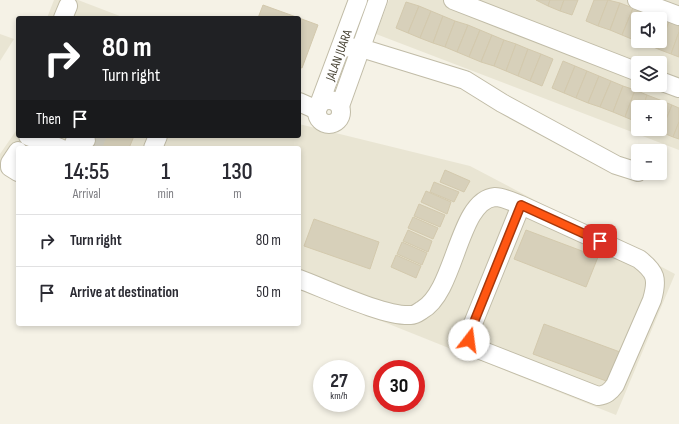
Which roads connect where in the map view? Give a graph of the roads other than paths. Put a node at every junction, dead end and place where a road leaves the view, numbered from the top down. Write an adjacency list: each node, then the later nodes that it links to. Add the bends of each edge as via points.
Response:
1 (358, 0): 6 (street, JALAN JUARA)
2 (378, 0): 7 (street, JALAN JUARA)
3 (453, 0): 8 (street)
4 (637, 0): 5 (street)
5 (679, 16)
6 (341, 47): 7 (street); 12 (street, JALAN JUARA)
7 (361, 48): 12 (street, JALAN JUARA, via 340,106 340,118 335,123 322,122); 16 (street, via 465,80 616,165)
8 (631, 69)
9 (667, 83): 10 (street)
10 (679, 88)
11 (301, 103): 12 (street)
12 (318, 110)
13 (33, 138): 14 (street)
14 (55, 146)
15 (16, 154): 17 (street, via 10,163 10,168)
16 (631, 169)
17 (16, 171)
18 (521, 205): 18 (street, via 639,259 650,267 655,276 656,287 652,300 615,385 605,395 598,396 478,349 469,340); 19 (street, via 496,197 484,200 472,214 465,228 442,289 429,307 413,315 391,314)
19 (301, 280)

